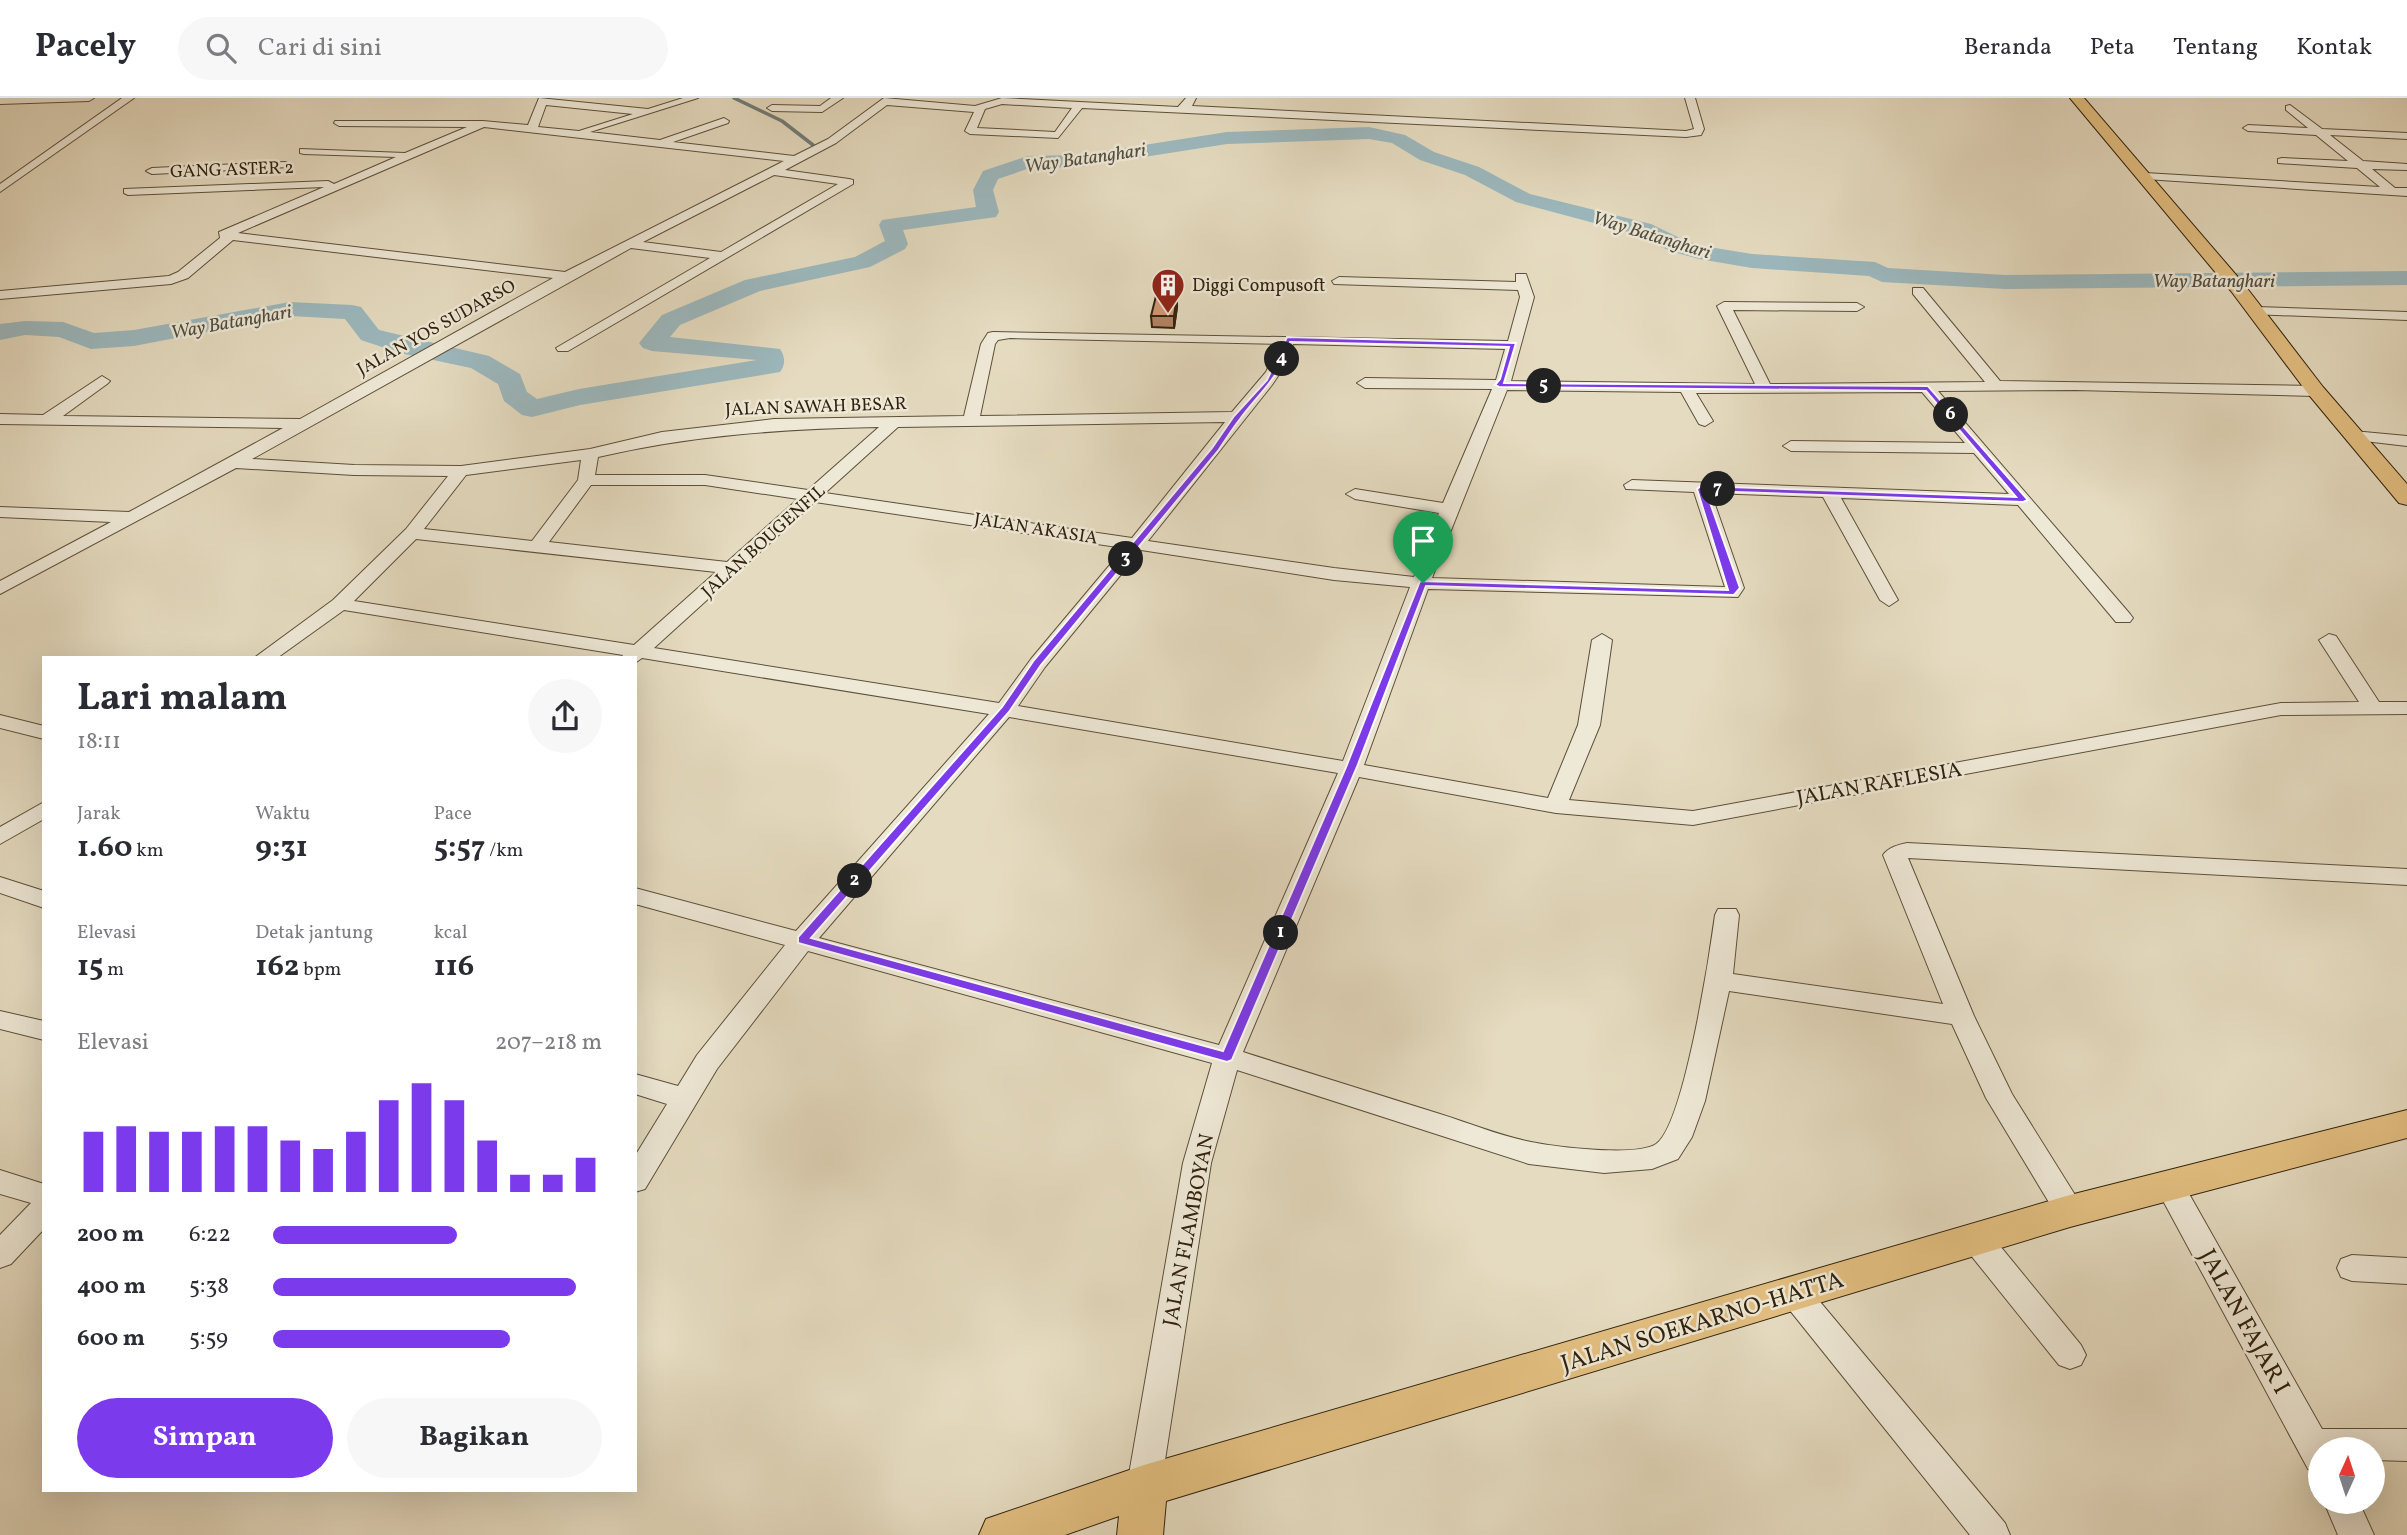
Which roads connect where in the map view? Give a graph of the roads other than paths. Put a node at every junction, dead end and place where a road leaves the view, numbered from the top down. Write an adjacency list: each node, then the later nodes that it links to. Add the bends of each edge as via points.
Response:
1 (72, 98): 2 (street); 11 (street)
2 (89, 98)
3 (129, 98): 43 (street)
4 (693, 98): 18 (street)
5 (838, 98): 14 (street, via 822,109)
6 (1191, 98): 17 (street)
7 (1690, 98): 17 (street, via 1699,129 1696,134)
8 (2077, 98): 45 (main road)
9 (543, 100): 18 (street); 23 (street)
10 (887, 100): 15 (street); 35 (street, JALAN YOS SUDARSO, via 832,141)
11 (0, 101)
12 (1051, 101): 13 (street); 15 (street, via 1001,101)
13 (1080, 104): 15 (street, via 1058,135 970,131 981,111); 17 (street)
14 (772, 108)
15 (975, 108)
16 (2290, 108): 24 (street)
17 (1185, 109)
18 (649, 112): 25 (street)
19 (724, 121): 28 (street)
20 (339, 123): 21 (street)
21 (483, 124): 23 (street); 34 (street)
22 (2248, 128): 24 (street)
23 (532, 129): 25 (street)
24 (2318, 131): 26 (street); 30 (street)
25 (572, 134): 28 (street)
26 (2407, 136)
27 (409, 140): 33 (street)
28 (658, 143): 35 (street)
29 (2315, 146): 30 (street)
30 (2339, 148): 31 (street); 37 (street)
31 (2367, 149)
32 (304, 151): 33 (street)
33 (379, 154): 34 (street)
34 (411, 155): 46 (street)
35 (793, 159): 42 (street, JALAN YOS SUDARSO)
36 (2281, 161): 37 (street)
37 (2363, 164): 39 (street); 50 (street)
38 (285, 165): 40 (street)
39 (2407, 167)
40 (205, 168): 41 (street); 47 (street)
41 (152, 171)
42 (771, 171): 53 (street, JALAN YOS SUDARSO); 54 (street, via 849,182)
43 (23, 172): 44 (street); 48 (street)
44 (0, 173)
45 (2145, 176): 50 (street); 62 (main road)
46 (338, 185): 47 (street, GANG ASTER 2); 52 (street, via 223,235)
47 (185, 188): 49 (street, GANG ASTER 2)
48 (0, 189)
49 (128, 191)
50 (2392, 191): 51 (street)
51 (2407, 192)
52 (230, 236): 55 (street); 57 (street, via 183,275)
53 (628, 244): 54 (street); 55 (street, JALAN YOS SUDARSO)
54 (723, 256): 66 (street)
55 (568, 276): 67 (street, JALAN YOS SUDARSO)
56 (1339, 281): 65 (street, JALAN FLAMBOYAN, via 1523,282 1527,297)
57 (141, 283): 59 (street); 60 (street)
58 (1918, 291): 71 (street)
59 (0, 295)
60 (131, 298)
61 (1857, 307): 73 (street, via 1724,306)
62 (2256, 311): 63 (street); 75 (main road)
63 (2407, 316)
64 (1287, 340): 65 (street); 76 (street, via 1270,381); 79 (street, via 993,336)
65 (1513, 345): 70 (street, JALAN FLAMBOYAN)
66 (563, 348)
67 (397, 371): 82 (street, JALAN YOS SUDARSO)
68 (102, 381): 78 (street)
69 (1365, 383): 70 (street)
70 (1499, 385): 72 (street); 98 (street, JALAN FLAMBOYAN)
71 (1997, 387): 74 (street); 75 (street)
72 (1686, 388): 73 (street); 80 (street)
73 (1765, 389): 74 (street)
74 (1928, 389): 86 (street)
75 (2316, 391): 83 (main road)
76 (1237, 417): 79 (street, JALAN SAWAH BESAR); 102 (street)
77 (0, 419): 78 (street)
78 (46, 420): 82 (street)
79 (971, 421): 81 (street, JALAN SAWAH BESAR)
80 (1705, 421)
81 (894, 422): 87 (street, JALAN SAWAH BESAR, via 734,427); 95 (street, JALAN BOUGENFIL)
82 (303, 424): 88 (street, JALAN YOS SUDARSO)
83 (2353, 436): 84 (street); 96 (main road)
84 (2407, 441)
85 (1791, 446): 86 (street)
86 (1981, 448): 97 (street)
87 (590, 454): 89 (street, JALAN SAWAH BESAR); 90 (street)
88 (233, 463): 89 (street, JALAN SAWAH BESAR); 100 (street, JALAN YOS SUDARSO)
89 (461, 471): 101 (street)
90 (586, 480): 95 (street, via 705,480); 103 (street)
91 (1632, 485): 92 (street)
92 (1701, 489): 94 (street); 105 (street, JALAN AKASIA, via 1735,588 1731,593)
93 (1355, 494): 98 (street)
94 (1830, 494): 97 (street); 107 (street)
95 (816, 495): 102 (street, JALAN AKASIA); 104 (street, JALAN BOUGENFIL)
96 (2407, 498)
97 (2023, 500): 109 (street)
98 (1449, 509): 105 (street, JALAN FLAMBOYAN)
99 (0, 512): 100 (street)
100 (128, 517): 106 (street, JALAN YOS SUDARSO)
101 (412, 533): 103 (street); 108 (street)
102 (1138, 544): 105 (street, JALAN AKASIA); 116 (street)
103 (536, 547): 104 (street)
104 (734, 568): 113 (street, JALAN BOUGENFIL)
105 (1423, 583): 120 (street, JALAN FLAMBOYAN)
106 (0, 587)
107 (1889, 600)
108 (340, 604): 112 (street); 113 (street, JALAN RAFLESIA)
109 (2123, 618)
110 (1602, 640): 121 (street, via 1589,725)
111 (2329, 640): 115 (street)
112 (267, 656)
113 (633, 656)
114 (637, 657): 116 (street, JALAN RAFLESIA)
115 (2373, 708): 117 (street, JALAN RAFLESIA); 121 (street, JALAN RAFLESIA, via 2281,709 1693,818)
116 (1005, 709): 120 (street, JALAN RAFLESIA); 129 (street)
117 (2404, 712)
118 (0, 721): 119 (street)
119 (42, 732)
120 (1352, 767): 121 (street, JALAN RAFLESIA); 134 (street, JALAN FLAMBOYAN)
121 (1556, 806)
122 (42, 810): 123 (street)
123 (0, 837)
124 (2407, 877): 131 (street, via 1899,852 1895,855)
125 (0, 885): 127 (street)
126 (637, 897): 129 (street)
127 (42, 899)
128 (1727, 915): 130 (street)
129 (803, 940): 134 (street); 136 (street, via 707,1062)
130 (1719, 981): 131 (street); 134 (street, via 1678,1137 1668,1151 1652,1158 1604,1162 1529,1153)
131 (1961, 1016): 143 (street, via 2000,1098)
132 (0, 1020): 133 (street)
133 (42, 1030)
134 (1227, 1057): 153 (street, JALAN FLAMBOYAN, via 1197,1163)
135 (637, 1085): 136 (street)
136 (687, 1099): 138 (street)
137 (2407, 1124): 140 (main road, JALAN SOEKARNO-HATTA)
138 (637, 1178)
139 (0, 1182): 141 (street)
140 (2169, 1184): 143 (main road, JALAN SOEKARNO-HATTA); 150 (street, JALAN FAJAR I)
141 (42, 1195)
142 (42, 1211): 145 (street)
143 (2070, 1211): 144 (main road, JALAN SOEKARNO-HATTA)
144 (1976, 1239): 148 (main road, JALAN SOEKARNO-HATTA); 149 (street)
145 (0, 1255)
146 (2353, 1268): 147 (street)
147 (2407, 1271)
148 (1795, 1294): 153 (main road, JALAN SOEKARNO-HATTA); 157 (street)
149 (2070, 1355)
150 (2309, 1437)
151 (2407, 1445): 152 (street)
152 (2385, 1446)
153 (1144, 1486): 155 (main road, JALAN SOEKARNO-HATTA); 156 (main road)
154 (2346, 1514): 158 (street)
155 (1002, 1535)
156 (1140, 1535)
157 (1992, 1535)
158 (2356, 1535)

